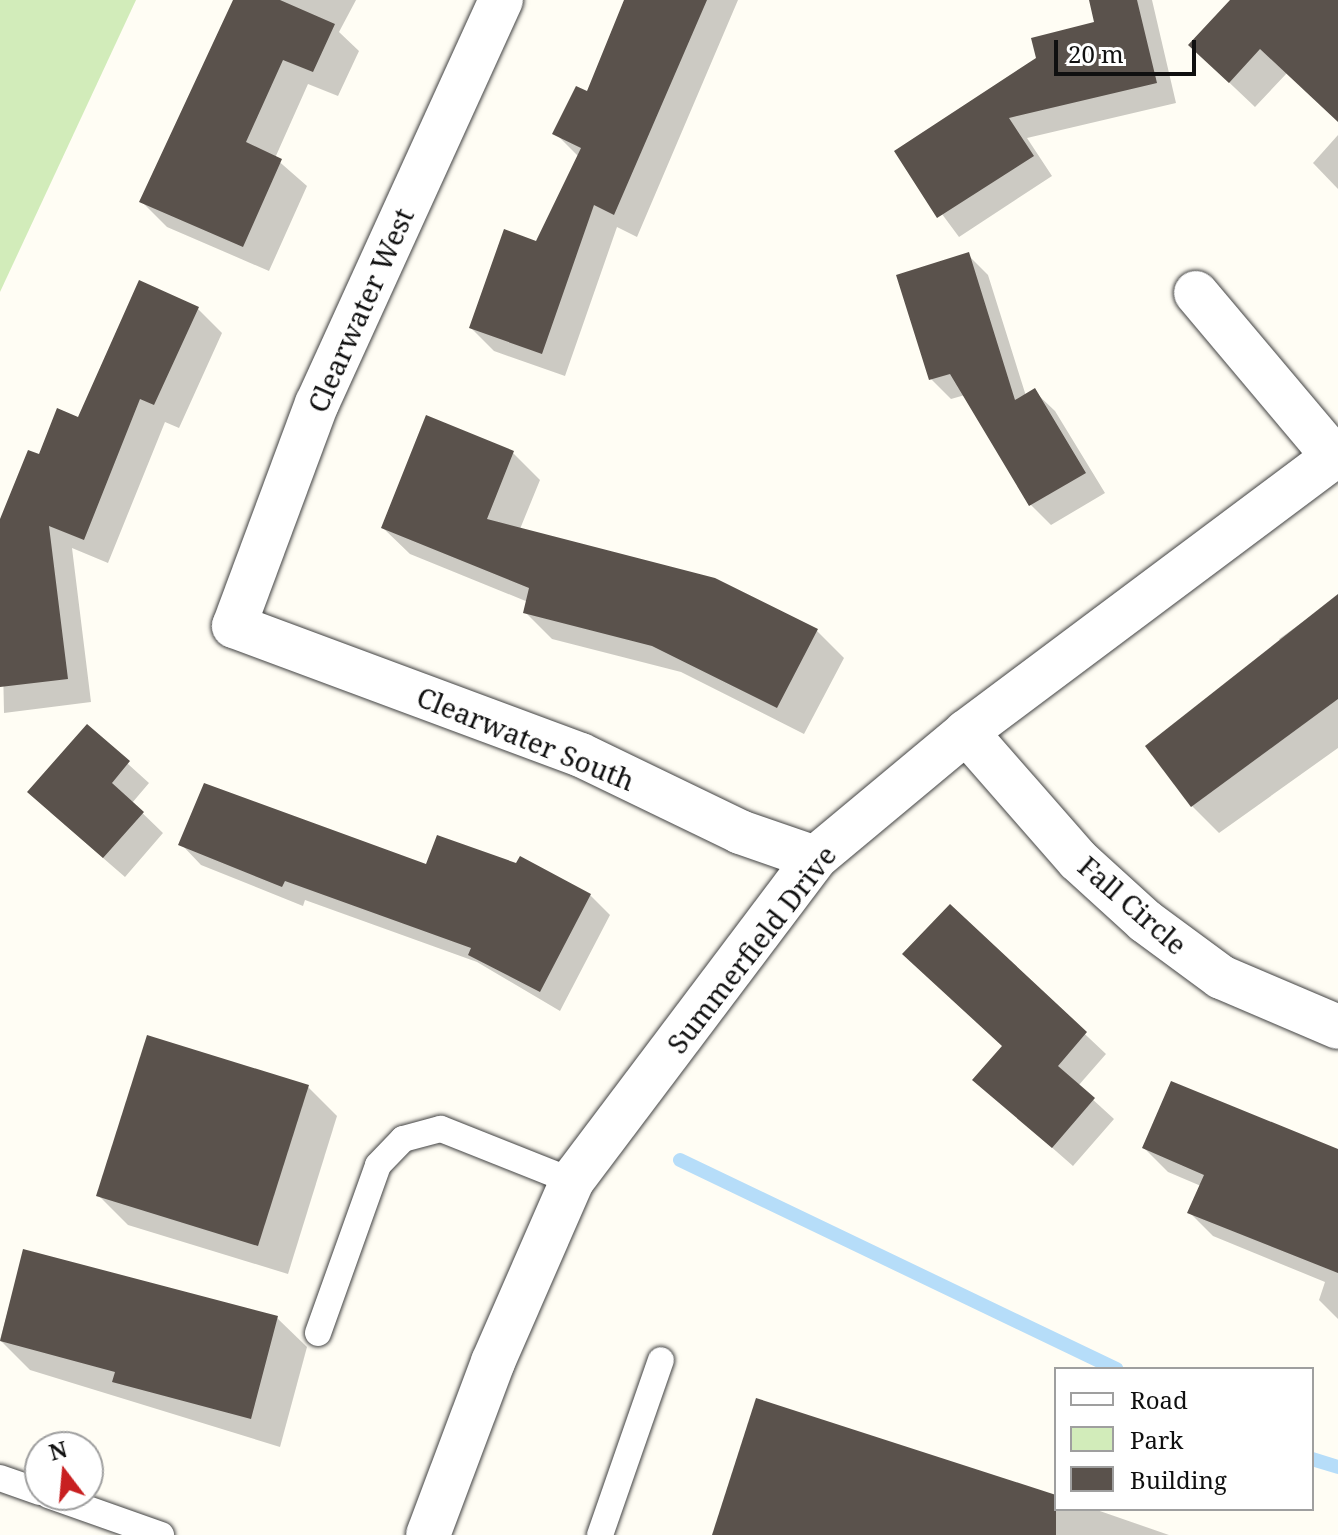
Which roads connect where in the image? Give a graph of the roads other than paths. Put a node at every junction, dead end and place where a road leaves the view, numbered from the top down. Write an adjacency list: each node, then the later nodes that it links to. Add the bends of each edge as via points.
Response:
1 (501, 0): 4 (street, Clearwater West, via 317,403)
2 (1196, 293): 3 (street)
3 (1336, 456): 5 (street, Summerfield Drive)
4 (234, 626): 6 (street, Clearwater South, via 581,755 740,832)
5 (966, 732): 6 (street, Summerfield Drive); 7 (street, Fall Circle, via 1078,860 1145,921 1221,977)
6 (815, 858): 8 (street, Summerfield Drive)
7 (1338, 1027)
8 (572, 1181): 9 (lane, via 441,1129 403,1139 378,1165); 15 (street, Summerfield Drive)
9 (318, 1333)
10 (661, 1360): 16 (lane)
11 (0, 1478): 12 (lane)
12 (24, 1486)
13 (93, 1511): 14 (lane)
14 (161, 1535)
15 (428, 1535)
16 (600, 1535)

